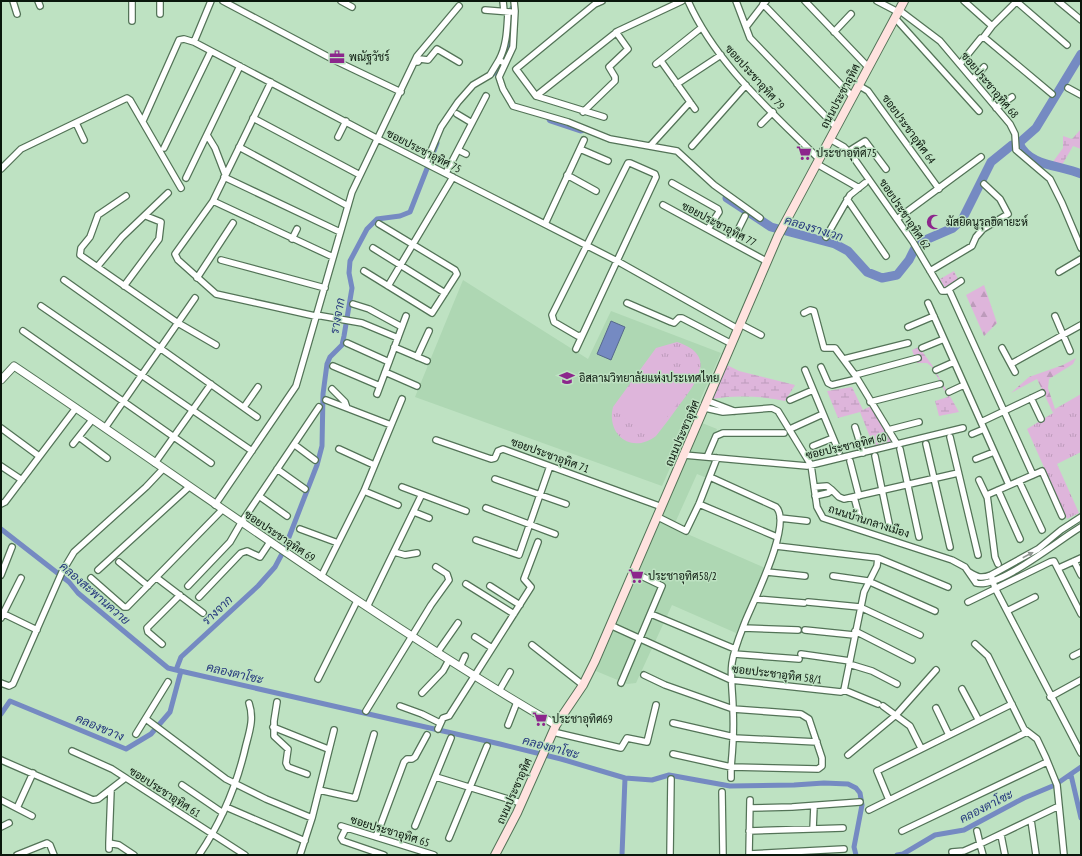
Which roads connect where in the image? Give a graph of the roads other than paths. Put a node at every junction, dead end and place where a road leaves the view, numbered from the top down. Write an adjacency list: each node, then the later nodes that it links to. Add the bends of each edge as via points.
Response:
1 (13, 1): 25 (street)
2 (132, 1): 29 (street)
3 (160, 1): 26 (street)
4 (211, 1): 36 (street)
5 (223, 1): 53 (street)
6 (341, 1): 20 (street)
7 (503, 1): 23 (street)
8 (514, 1): 23 (street)
9 (602, 1): 57 (street, via 517,66 516,71)
10 (682, 1): 33 (street)
11 (688, 1): 32 (street, ซอยประชาอุทิศ 79)
12 (736, 1): 31 (street, ซอยประชาอุทิศ 79)
13 (805, 1): 34 (street)
14 (877, 1): 24 (street)
15 (904, 1): 24 (main road, ถนนประชาอุทิศ)
16 (964, 1): 30 (street)
17 (1017, 1): 30 (street); 37 (street)
18 (1058, 1): 28 (street)
19 (764, 3): 31 (street); 58 (street)
20 (352, 6)
21 (459, 6): 41 (street, via 416,56)
22 (485, 10): 23 (street)
23 (510, 12): 40 (street, via 512,50)
24 (898, 13): 43 (street, ซอยประชาอุทิศ 68, via 936,38); 45 (main road, ถนนประชาอุทิศ); 63 (street)
25 (17, 14)
26 (160, 14)
27 (851, 14): 34 (street)
28 (1081, 20)
29 (132, 21)
30 (992, 26): 35 (street)
31 (746, 27): 74 (street, ซอยประชาอุทิศ 79, via 750,38)
32 (701, 28): 39 (street, ซอยประชาอุทิศ 79); 49 (street, via 658,63)
33 (616, 32): 57 (street); 64 (street, via 628,49 609,68 616,77 615,81)
34 (834, 32): 45 (street)
35 (983, 38): 43 (street); 54 (street)
36 (194, 42): 38 (street, ซอยประชาอุทิศ 75); 69 (street, via 179,40)
37 (1067, 45)
38 (211, 52): 44 (street, ซอยประชาอุทิศ 75); 84 (street)
39 (721, 55): 49 (street); 50 (street, ซอยประชาอุทิศ 79)
40 (502, 61): 81 (street, via 500,81 514,107 568,122 610,139); 92 (street, via 490,75 473,85 458,102 441,127)
41 (414, 62): 42 (street, via 428,60 437,49); 53 (street)
42 (459, 62)
43 (960, 64): 47 (street, ซอยประชาอุทิศ 68)
44 (240, 66): 48 (street, ซอยประชาอุทิศ 75); 75 (street)
45 (868, 67): 51 (main road, ถนนประชาอุทิศ)
46 (984, 67): 47 (street)
47 (973, 79): 61 (street, ซอยประชาอุทิศ 68)
48 (271, 82): 68 (street); 70 (street, ซอยประชาอุทิศ 75)
49 (678, 84): 60 (street)
50 (746, 85): 65 (street, ซอยประชาอุทิศ 79); 82 (street)
51 (858, 85): 58 (main road, ถนนประชาอุทิศ); 106 (street, ซอยประชาอุทิศ 64, via 868,91)
52 (1068, 88): 55 (street)
53 (400, 92): 77 (street)
54 (1052, 94)
55 (1081, 95)
56 (486, 96): 72 (street)
57 (536, 96): 64 (street)
58 (852, 96): 74 (main road, ถนนประชาอุทิศ)
59 (1012, 97): 61 (street)
60 (690, 102): 62 (street); 81 (street)
61 (996, 108): 130 (street, ซอยประชาอุทิศ 68, via 1013,128 1016,150 1050,179)
62 (695, 109)
63 (979, 111)
64 (583, 112): 67 (street)
65 (773, 112): 73 (street); 91 (street, ซอยประชาอุทิศ 79)
66 (457, 114): 72 (street)
67 (604, 117)
68 (253, 118): 83 (street); 97 (street)
69 (142, 121): 71 (street, via 127,98); 104 (street)
70 (346, 121): 76 (street); 77 (street, ซอยประชาอุทิศ 75)
71 (76, 123): 79 (street); 94 (street, via 21,149)
72 (472, 123): 86 (street)
73 (761, 124)
74 (836, 127): 78 (main road, ถนนประชาอุทิศ)
75 (207, 135): 96 (street, via 215,148); 100 (street)
76 (338, 137)
77 (378, 139): 92 (street, ซอยประชาอุทิศ 75); 97 (street)
78 (830, 139): 87 (street, ซอยประชาอุทิศ 62); 91 (main road, ถนนประชาอุทิศ)
79 (84, 140)
80 (584, 140): 85 (street)
81 (650, 146): 116 (street, via 677,151 714,185)
82 (692, 146)
83 (239, 147): 96 (street); 113 (street)
84 (164, 148)
85 (580, 149): 90 (street); 98 (street)
86 (458, 150): 88 (street); 95 (street)
87 (849, 151): 93 (street, via 865,141); 117 (street, ซอยประชาอุทิศ 62)
88 (466, 154)
89 (981, 157): 106 (street)
90 (608, 161)
91 (818, 162): 105 (street, ซอยประชาอุทิศ 79); 136 (main road, ถนนประชาอุทิศ)
92 (427, 163): 95 (street, ซอยประชาอุทิศ 75)
93 (886, 169)
94 (1, 170)
95 (446, 173): 99 (street, ซอยประชาอุทิศ 75)
96 (224, 175): 111 (street); 123 (street)
97 (360, 175): 113 (street)
98 (567, 175): 107 (street); 120 (street)
99 (453, 177): 120 (street, ซอยประชาอุทิศ 75); 127 (street)
100 (186, 178)
101 (672, 183): 122 (street, via 718,209 719,212)
102 (865, 183): 105 (street)
103 (984, 184): 140 (street, via 1000,198 1008,214 983,229 972,246)
104 (181, 188)
105 (859, 188): 110 (street)
106 (939, 189): 117 (street)
107 (596, 191)
108 (168, 194): 114 (street)
109 (126, 196): 138 (street, via 98,215 90,237 80,253)
110 (847, 199): 124 (street); 131 (street)
111 (213, 201): 125 (street); 142 (street, via 175,254)
112 (663, 205): 122 (street, ซอยประชาอุทิศ 77)
113 (348, 206): 123 (street)
114 (146, 216): 138 (street, via 122,237); 145 (street, via 161,222 160,236)
115 (745, 216): 126 (street)
116 (760, 218)
117 (897, 219): 140 (street, ซอยประชาอุทิศ 62)
118 (233, 223): 142 (street)
119 (379, 224): 127 (street)
120 (545, 224): 128 (street, ซอยประชาอุทิศ 75)
121 (297, 229): 125 (street)
122 (708, 229): 126 (street, ซอยประชาอุทิศ 77)
123 (340, 232): 132 (street)
124 (826, 237)
125 (292, 239): 132 (street)
126 (732, 242): 136 (street, ซอยประชาอุทิศ 77)
127 (413, 244): 137 (street); 149 (street, via 457,272)
128 (588, 246): 135 (street, ซอยประชาอุทิศ 75); 135 (street, via 629,162 655,174 656,177); 169 (street, via 552,315 552,319)
129 (373, 248): 137 (street)
130 (1081, 248)
131 (886, 256)
132 (333, 257): 147 (street)
133 (1081, 259): 141 (street)
134 (221, 260): 147 (street)
135 (617, 261): 162 (street, ซอยประชาอุทิศ 75); 169 (street)
136 (766, 261): 162 (main road, ถนนประชาอุทิศ)
137 (400, 265): 146 (street); 149 (street)
138 (97, 267): 145 (street)
139 (364, 271): 146 (street)
140 (930, 271): 144 (street, ซอยประชาอุทิศ 62, via 944,291)
141 (1059, 272)
142 (197, 278): 156 (street, via 216,294)
143 (64, 280): 177 (street)
144 (961, 281)
145 (124, 286): 160 (street)
146 (388, 286): 149 (street, via 432,313)
147 (325, 288): 156 (street)
148 (950, 292): 220 (street)
149 (445, 293)
150 (195, 298): 160 (street)
151 (627, 303): 174 (street, via 670,322 674,323 682,318)
152 (928, 303): 158 (street)
153 (353, 304): 163 (street, via 369,309)
154 (41, 306): 195 (street)
155 (804, 313): 184 (street, via 810,310 814,312 824,348 834,347)
156 (316, 316): 170 (street, via 357,323); 249 (street, via 296,386)
157 (406, 316): 163 (street)
158 (934, 316): 164 (street); 171 (street)
159 (1055, 316): 167 (street)
160 (178, 323): 175 (street); 177 (street)
161 (1081, 325): 167 (street)
162 (739, 326): 168 (street, ซอยประชาอุทิศ 75); 174 (main road, ถนนประชาอุทิศ)
163 (402, 327): 170 (street)
164 (908, 327)
165 (23, 331): 213 (street)
166 (429, 331): 182 (street)
167 (1063, 334): 181 (street); 188 (street)
168 (761, 335)
169 (582, 336): 180 (street)
170 (398, 338): 176 (street)
171 (944, 339): 178 (street); 187 (street)
172 (347, 343): 186 (street)
173 (908, 343): 184 (street)
174 (732, 344): 215 (main road, ถนนประชาอุทิศ)
175 (216, 345)
176 (394, 347): 182 (street); 186 (street)
177 (160, 348): 195 (street); 198 (street)
178 (922, 348)
179 (1002, 348): 188 (street)
180 (576, 349)
181 (1070, 351)
182 (417, 357): 185 (street)
183 (918, 358): 196 (street)
184 (844, 359): 196 (street)
185 (427, 361)
186 (389, 362): 193 (street)
187 (954, 362): 192 (street); 200 (street)
188 (1011, 364): 194 (street)
189 (333, 366): 201 (street)
190 (821, 367): 196 (street, via 825,379 832,385)
191 (806, 370): 205 (street)
192 (936, 370)
193 (385, 372): 201 (street); 202 (street)
194 (1015, 372)
195 (142, 376): 213 (street); 221 (street)
196 (856, 377): 214 (street)
197 (1, 380): 217 (street, ซอยประชาอุทิศ 69, via 14,366)
198 (211, 384): 218 (street); 221 (street)
199 (940, 384): 214 (street)
200 (964, 385): 206 (street); 227 (street)
201 (380, 386): 208 (street)
202 (417, 386)
203 (258, 387): 218 (street)
204 (332, 389): 219 (street, via 345,402)
205 (813, 390): 212 (street); 222 (street)
206 (949, 392)
207 (1042, 393): 209 (street)
208 (377, 394)
209 (1031, 398): 220 (street); 224 (street)
210 (402, 399): 228 (street)
211 (326, 400): 219 (street)
212 (790, 400)
213 (123, 402): 231 (street); 239 (street)
214 (870, 402): 235 (street)
215 (706, 404): 234 (street, ถนนบ้านกลางเมือง, via 734,411 772,408 778,410); 253 (main road, ถนนประชาอุทิศ)
216 (319, 407): 245 (street)
217 (76, 408): 225 (street, ซอยประชาอุทิศ 69); 254 (street)
218 (244, 408): 223 (street)
219 (347, 408): 228 (street)
220 (1005, 410): 227 (street); 271 (street)
221 (192, 411): 239 (street); 249 (street)
222 (823, 414): 234 (street); 241 (street)
223 (257, 417)
224 (1041, 419)
225 (92, 420): 231 (street, ซอยประชาอุทิศ 69); 238 (street)
226 (919, 422): 235 (street)
227 (981, 422): 233 (street)
228 (391, 425): 264 (street)
229 (855, 426): 252 (street)
230 (1, 428): 254 (street)
231 (105, 428): 262 (street, ซอยประชาอุทิศ 69)
232 (963, 428): 247 (street, ซอยประชาอุทิศ 60)
233 (984, 428): 237 (street); 251 (street)
234 (790, 429): 265 (street, ถนนบ้านกลางเมือง)
235 (888, 430): 247 (street)
236 (784, 433): 256 (street, via 716,436)
237 (972, 434)
238 (79, 437): 243 (street); 257 (street)
239 (173, 437): 262 (street); 263 (street)
240 (950, 437): 270 (street)
241 (833, 438): 246 (street); 250 (street)
242 (436, 440): 267 (street, ซอยประชาอุทิศ 71, via 491,459 503,449)
243 (73, 444)
244 (926, 444): 273 (street)
245 (295, 445): 259 (street); 269 (street)
246 (813, 446)
247 (899, 447): 252 (street, ซอยประชาอุทิศ 60); 278 (street)
248 (339, 448): 264 (street)
249 (252, 451): 298 (street)
250 (839, 452)
251 (994, 452): 260 (street); 279 (street)
252 (863, 453): 265 (street, ซอยประชาอุทิศ 60)
253 (684, 455): 256 (street, ซอยประชาอุทิศ 60); 299 (main road, ถนนประชาอุทิศ)
254 (40, 456): 275 (street)
255 (875, 456): 285 (street)
256 (707, 457): 258 (street, ซอยประชาอุทิศ 60)
257 (106, 458)
258 (717, 458): 265 (street, ซอยประชาอุทิศ 60); 272 (street)
259 (315, 460)
260 (976, 460)
261 (850, 461): 292 (street)
262 (155, 463): 268 (street, ซอยประชาอุทิศ 69)
263 (211, 463)
264 (374, 465): 287 (street)
265 (811, 465): 282 (street, ถนนบ้านกลางเมือง)
266 (1, 466): 275 (street)
267 (550, 466): 288 (street); 299 (street, ซอยประชาอุทิศ 71)
268 (163, 469): 280 (street, ซอยประชาอุทิศ 69); 383 (street, via 146,488 74,552 62,572)
269 (278, 469): 283 (street); 289 (street)
270 (958, 473): 273 (street); 335 (street)
271 (1033, 475): 277 (street); 305 (street, via 1042,471)
272 (710, 477): 297 (street); 309 (street, via 776,507 780,510)
273 (934, 478): 278 (street); 331 (street)
274 (495, 479): 288 (street)
275 (22, 480): 294 (street, via 6,502)
276 (979, 480): 293 (street)
277 (1019, 481): 279 (street); 317 (street)
278 (908, 484): 285 (street); 321 (street)
279 (1009, 485): 286 (street)
280 (189, 487): 298 (street, ซอยประชาอุทิศ 69); 343 (street)
281 (402, 487): 290 (street)
282 (814, 487): 284 (street, via 827,486); 291 (street, ถนนบ้านกลางเมือง)
283 (305, 489)
284 (832, 490): 291 (street); 292 (street, via 844,499)
285 (882, 490): 292 (street); 315 (street)
286 (998, 490): 293 (street); 323 (street)
287 (364, 491): 295 (street); 327 (street)
288 (540, 495): 296 (street); 313 (street)
289 (259, 496): 304 (street); 312 (street)
290 (421, 496): 302 (street); 303 (street)
291 (815, 496): 356 (street, ถนนบ้านกลางเมือง, via 819,514 823,518 952,560 965,567 976,584 981,585)
292 (856, 496): 310 (street)
293 (987, 497): 344 (street)
294 (1, 504)
295 (398, 504)
296 (566, 504)
297 (699, 504): 306 (street, via 686,531); 320 (street)
298 (215, 505): 301 (street, ซอยประชาอุทิศ 69)
299 (662, 507): 306 (main road, ถนนประชาอุทิศ)
300 (486, 508): 313 (street)
301 (222, 510): 312 (street, ซอยประชาอุทิศ 69); 355 (street)
302 (466, 511)
303 (414, 512): 308 (street); 332 (street)
304 (287, 516)
305 (1062, 516)
306 (658, 517): 345 (main road, ถนนประชาอุทิศ)
307 (1081, 517): 318 (street, ถนนบ้านกลางเมือง)
308 (429, 518)
309 (780, 518): 311 (street); 320 (street)
310 (860, 519)
311 (807, 521)
312 (241, 523): 325 (street, ซอยประชาอุทิศ 69); 360 (street, via 230,542)
313 (530, 524): 319 (street); 324 (street, via 519,556)
314 (1081, 527): 322 (street, ถนนบ้านกลางเมือง)
315 (890, 528)
316 (300, 529): 327 (street)
317 (1042, 530)
318 (1061, 530): 322 (street); 329 (street, ถนนบ้านกลางเมือง)
319 (555, 534)
320 (777, 537): 328 (street)
321 (919, 537)
322 (1065, 537): 333 (street, ถนนบ้านกลางเมือง)
323 (1020, 539)
324 (476, 540)
325 (270, 542): 352 (street, ซอยประชาอุทิศ 69); 365 (street, via 260,557 247,551 241,554)
326 (538, 542): 370 (street, via 524,579 531,588)
327 (338, 543): 352 (street)
328 (776, 546): 336 (street); 346 (street)
329 (1043, 546): 333 (street); 340 (street, ถนนบ้านกลางเมือง, one-way to 329)
330 (12, 547): 348 (street)
331 (950, 547)
332 (394, 552): 334 (street, via 405,555); 371 (street)
333 (1047, 552): 347 (street, ถนนบ้านกลางเมือง)
334 (416, 553)
335 (978, 555)
336 (878, 558): 357 (street, via 877,566); 362 (street)
337 (1081, 558): 338 (street)
338 (1074, 561): 342 (street); 349 (street)
339 (119, 562): 359 (street)
340 (1008, 566): 344 (street, ถนนบ้านกลางเมือง); 347 (street)
341 (436, 567): 388 (street, via 447,574 449,580)
342 (1059, 568): 363 (street, via 1056,562 1050,562); 378 (street)
343 (98, 570)
344 (998, 571): 356 (street, ถนนบ้านกลางเมือง)
345 (633, 572): 376 (street, via 662,586); 381 (main road, ถนนประชาอุทิศ)
346 (767, 572): 350 (street); 367 (street)
347 (1011, 572): 356 (street, ถนนบ้านกลางเมือง)
348 (1, 575)
349 (1081, 575)
350 (805, 576)
351 (833, 576): 357 (street)
352 (321, 577): 368 (street, ซอยประชาอุทิศ 69)
353 (21, 578): 379 (street)
354 (90, 578): 359 (street, via 125,608)
355 (157, 578): 359 (street); 364 (street)
356 (991, 578): 363 (street)
357 (868, 581): 372 (street); 373 (street)
358 (466, 584): 377 (street)
359 (148, 586)
360 (188, 586)
361 (490, 586): 370 (street)
362 (948, 587)
363 (995, 588): 369 (street); 374 (street)
364 (180, 595): 375 (street); 391 (street, via 147,628 148,632)
365 (199, 597)
366 (1035, 598): 374 (street)
367 (755, 599): 372 (street); 382 (street)
368 (357, 601): 371 (street, ซอยประชาอุทิศ 69); 408 (street)
369 (968, 602)
370 (520, 605): 377 (street)
371 (367, 607): 388 (street, ซอยประชาอุทิศ 69)
372 (860, 607): 386 (street); 387 (street)
373 (935, 611)
374 (1007, 611): 420 (street)
375 (203, 613)
376 (652, 613): 390 (street); 395 (street)
377 (514, 614): 394 (street)
378 (1081, 614)
379 (2, 615): 383 (street)
380 (458, 622): 397 (street)
381 (610, 625): 390 (street, ซอยประชาอุทิศ 58/1); 415 (main road, ถนนประชาอุทิศ)
382 (743, 628): 384 (street); 395 (street)
383 (37, 630): 412 (street, via 13,684 9,686)
384 (798, 630)
385 (805, 630): 386 (street)
386 (854, 633): 401 (street); 402 (street)
387 (920, 635)
388 (411, 637): 397 (street, ซอยประชาอุทิศ 69); 429 (street)
389 (475, 637): 394 (street)
390 (640, 639): 409 (street, ซอยประชาอุทิศ 58/1); 413 (street)
391 (162, 644)
392 (975, 644): 424 (street, via 988,656)
393 (532, 645): 415 (street)
394 (492, 648): 407 (street)
395 (735, 651): 402 (street); 409 (street)
396 (1081, 652): 399 (street)
397 (437, 653): 400 (street, ซอยประชาอุทิศ 69)
398 (465, 656): 403 (street)
399 (1073, 656)
400 (449, 660): 403 (street, ซอยประชาอุทิศ 69); 419 (street, via 443,671)
401 (912, 660)
402 (850, 662): 414 (street); 417 (street)
403 (460, 667): 407 (street, ซอยประชาอุทิศ 69)
404 (936, 670): 430 (street)
405 (510, 672): 418 (street)
406 (644, 675): 428 (street)
407 (475, 676): 418 (street, ซอยประชาอุทิศ 69); 426 (street, via 449,716 443,718 439,726 422,714)
408 (318, 679)
409 (732, 680): 417 (street, ซอยประชาอุทิศ 58/1, via 841,692); 428 (street)
410 (1081, 680): 420 (street)
411 (168, 682): 431 (street)
412 (1, 683)
413 (621, 683)
414 (897, 684)
415 (584, 685): 436 (main road, ถนนประชาอุทิศ)
416 (962, 689): 432 (street)
417 (844, 690): 430 (street, ซอยประชาอุทิศ 58/1, via 880,705)
418 (499, 691): 422 (street, ซอยประชาอุทิศ 69)
419 (422, 692)
420 (1050, 697): 450 (street)
421 (277, 702): 435 (street)
422 (517, 702): 434 (street); 436 (street, ซอยประชาอุทิศ 69)
423 (248, 703): 462 (street, via 252,717)
424 (1012, 704): 432 (street); 438 (street)
425 (656, 705): 436 (street, via 647,742 627,738 621,748)
426 (400, 706)
427 (936, 708): 442 (street)
428 (733, 709): 444 (street); 445 (street, via 806,716)
429 (366, 711)
430 (896, 715): 447 (street, ซอยประชาอุทิศ 58/1, via 910,726); 452 (street)
431 (146, 719): 439 (street); 462 (street)
432 (978, 719): 442 (street)
433 (673, 724): 444 (street)
434 (508, 725)
435 (273, 728): 448 (street); 457 (street, via 274,736 289,751 286,765)
436 (554, 729): 472 (main road, ถนนประชาอุทิศ)
437 (334, 730): 448 (street)
438 (1027, 732): 454 (street, via 1036,739); 470 (street)
439 (136, 734)
440 (374, 734): 466 (street, via 355,798)
441 (427, 735): 492 (street, via 415,757 407,758 404,762)
442 (949, 735): 447 (street)
443 (451, 738): 458 (street)
444 (734, 738): 445 (street); 455 (street)
445 (817, 742): 455 (street, via 823,763 818,769)
446 (487, 746): 464 (street)
447 (921, 748): 470 (street, via 877,771)
448 (328, 749): 466 (street)
449 (72, 751): 460 (street, ซอยประชาอุทิศ 61, via 112,770)
450 (1081, 753)
451 (674, 754): 455 (street)
452 (848, 755)
453 (1, 760): 456 (street)
454 (1047, 762): 474 (street, via 1056,784); 488 (street)
455 (731, 767): 459 (street)
456 (33, 774): 465 (street, via 93,800); 475 (street)
457 (306, 774)
458 (436, 776): 464 (street); 483 (street)
459 (731, 778)
460 (124, 779): 465 (street); 490 (street, ซอยประชาอุทิศ 61)
461 (671, 779): 499 (street)
462 (235, 784): 477 (street); 480 (street)
463 (182, 785): 477 (street)
464 (471, 787): 472 (street); 493 (street)
465 (111, 790): 503 (street, via 109,846 119,844)
466 (319, 790): 480 (street)
467 (722, 792): 510 (street)
468 (1, 800): 475 (street)
469 (750, 800): 476 (street)
470 (889, 800): 478 (street)
471 (860, 802): 473 (street)
472 (521, 803): 509 (main road, ถนนประชาอุทิศ)
473 (814, 806): 476 (street); 486 (street)
474 (1059, 806): 481 (street); 514 (street)
475 (17, 808): 479 (street)
476 (750, 808): 487 (street)
477 (225, 810): 490 (street); 494 (street)
478 (869, 810)
479 (32, 816)
480 (312, 818): 494 (street)
481 (1031, 820): 491 (street); 513 (street)
482 (9, 823): 484 (street)
483 (415, 826)
484 (1, 827)
485 (843, 828): 486 (street)
486 (813, 829): 487 (street)
487 (749, 831): 500 (street)
488 (902, 831)
489 (977, 831): 495 (street)
490 (212, 834): 504 (street); 505 (street, ซอยประชาอุทิศ 61)
491 (1001, 835): 495 (street); 512 (street)
492 (376, 837): 507 (street, ซอยประชาอุทิศ 65, via 343,827 341,838 343,842); 508 (street, ซอยประชาอุทิศ 65)
493 (449, 838)
494 (305, 841): 506 (street)
495 (980, 844): 497 (street, via 964,851); 511 (street)
496 (844, 849): 498 (street)
497 (952, 852)
498 (814, 853): 500 (street)
499 (669, 854)
500 (749, 854)
501 (17, 855): 502 (street, via 47,843)
502 (54, 855)
503 (134, 855)
504 (199, 855)
505 (245, 855)
506 (300, 855)
507 (384, 855)
508 (434, 855)
509 (495, 855)
510 (723, 855)
511 (982, 855)
512 (1005, 855)
513 (1036, 855)
514 (1064, 855)

